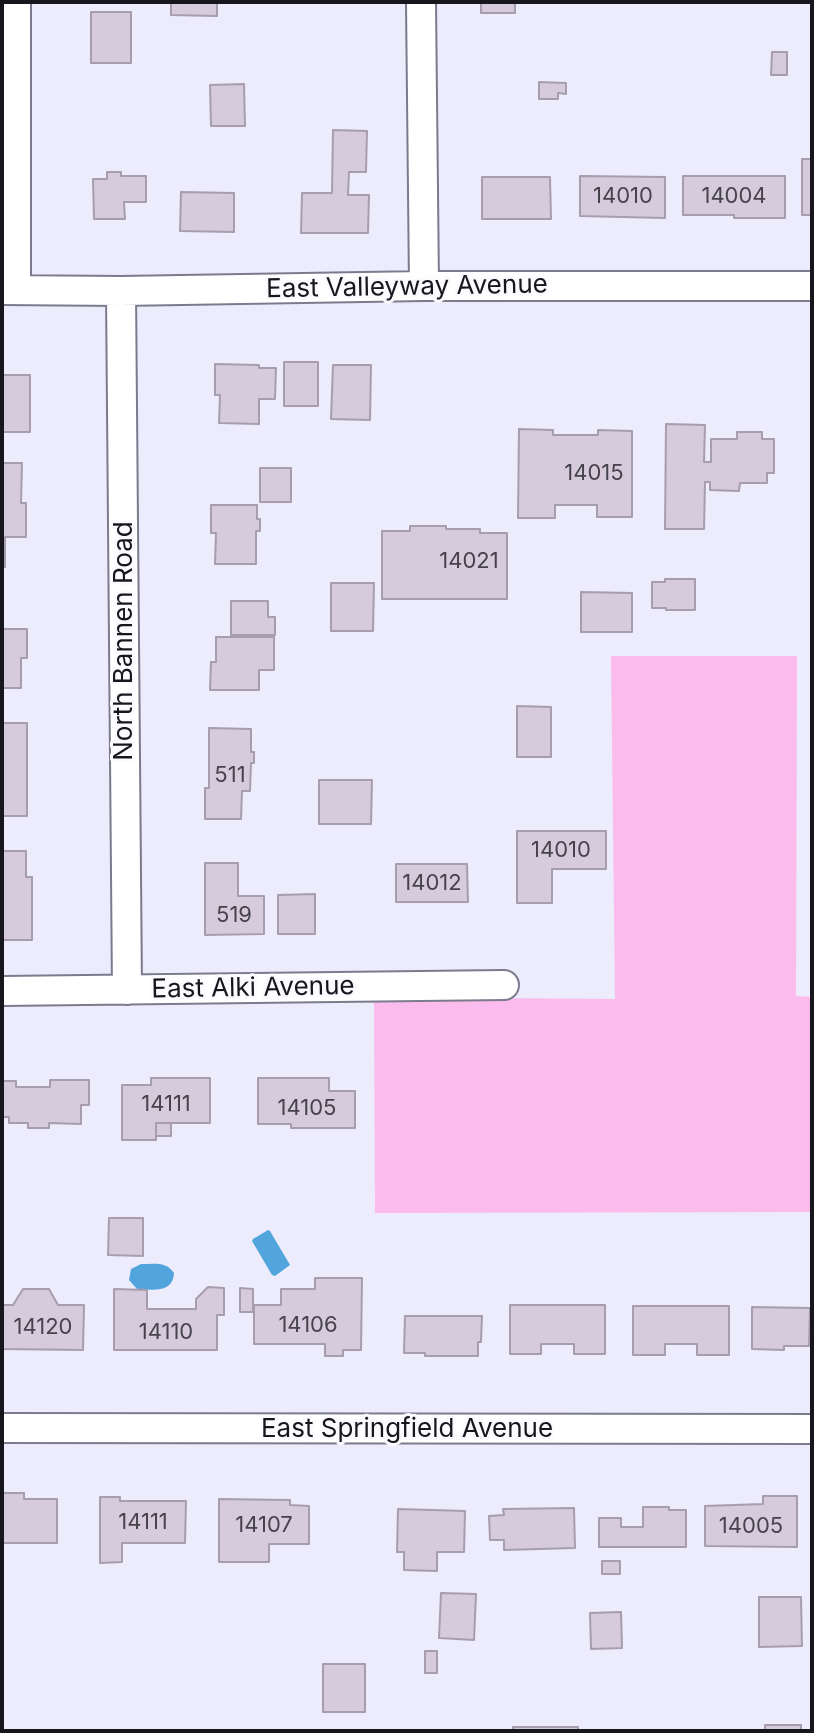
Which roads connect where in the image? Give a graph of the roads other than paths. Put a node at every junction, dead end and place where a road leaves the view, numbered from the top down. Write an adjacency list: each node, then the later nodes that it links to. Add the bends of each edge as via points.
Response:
1 (16, 2): 5 (street)
2 (421, 2): 3 (street)
3 (424, 286): 4 (street, East Valleyway Avenue); 6 (street, East Valleyway Avenue)
4 (812, 286)
5 (9, 290): 6 (street, East Valleyway Avenue)
6 (121, 291): 8 (street, North Bannen Road)
7 (504, 985): 8 (street, East Alki Avenue)
8 (127, 990): 9 (street, East Alki Avenue)
9 (2, 991)
10 (2, 1428): 11 (street, East Springfield Avenue)
11 (812, 1429)

